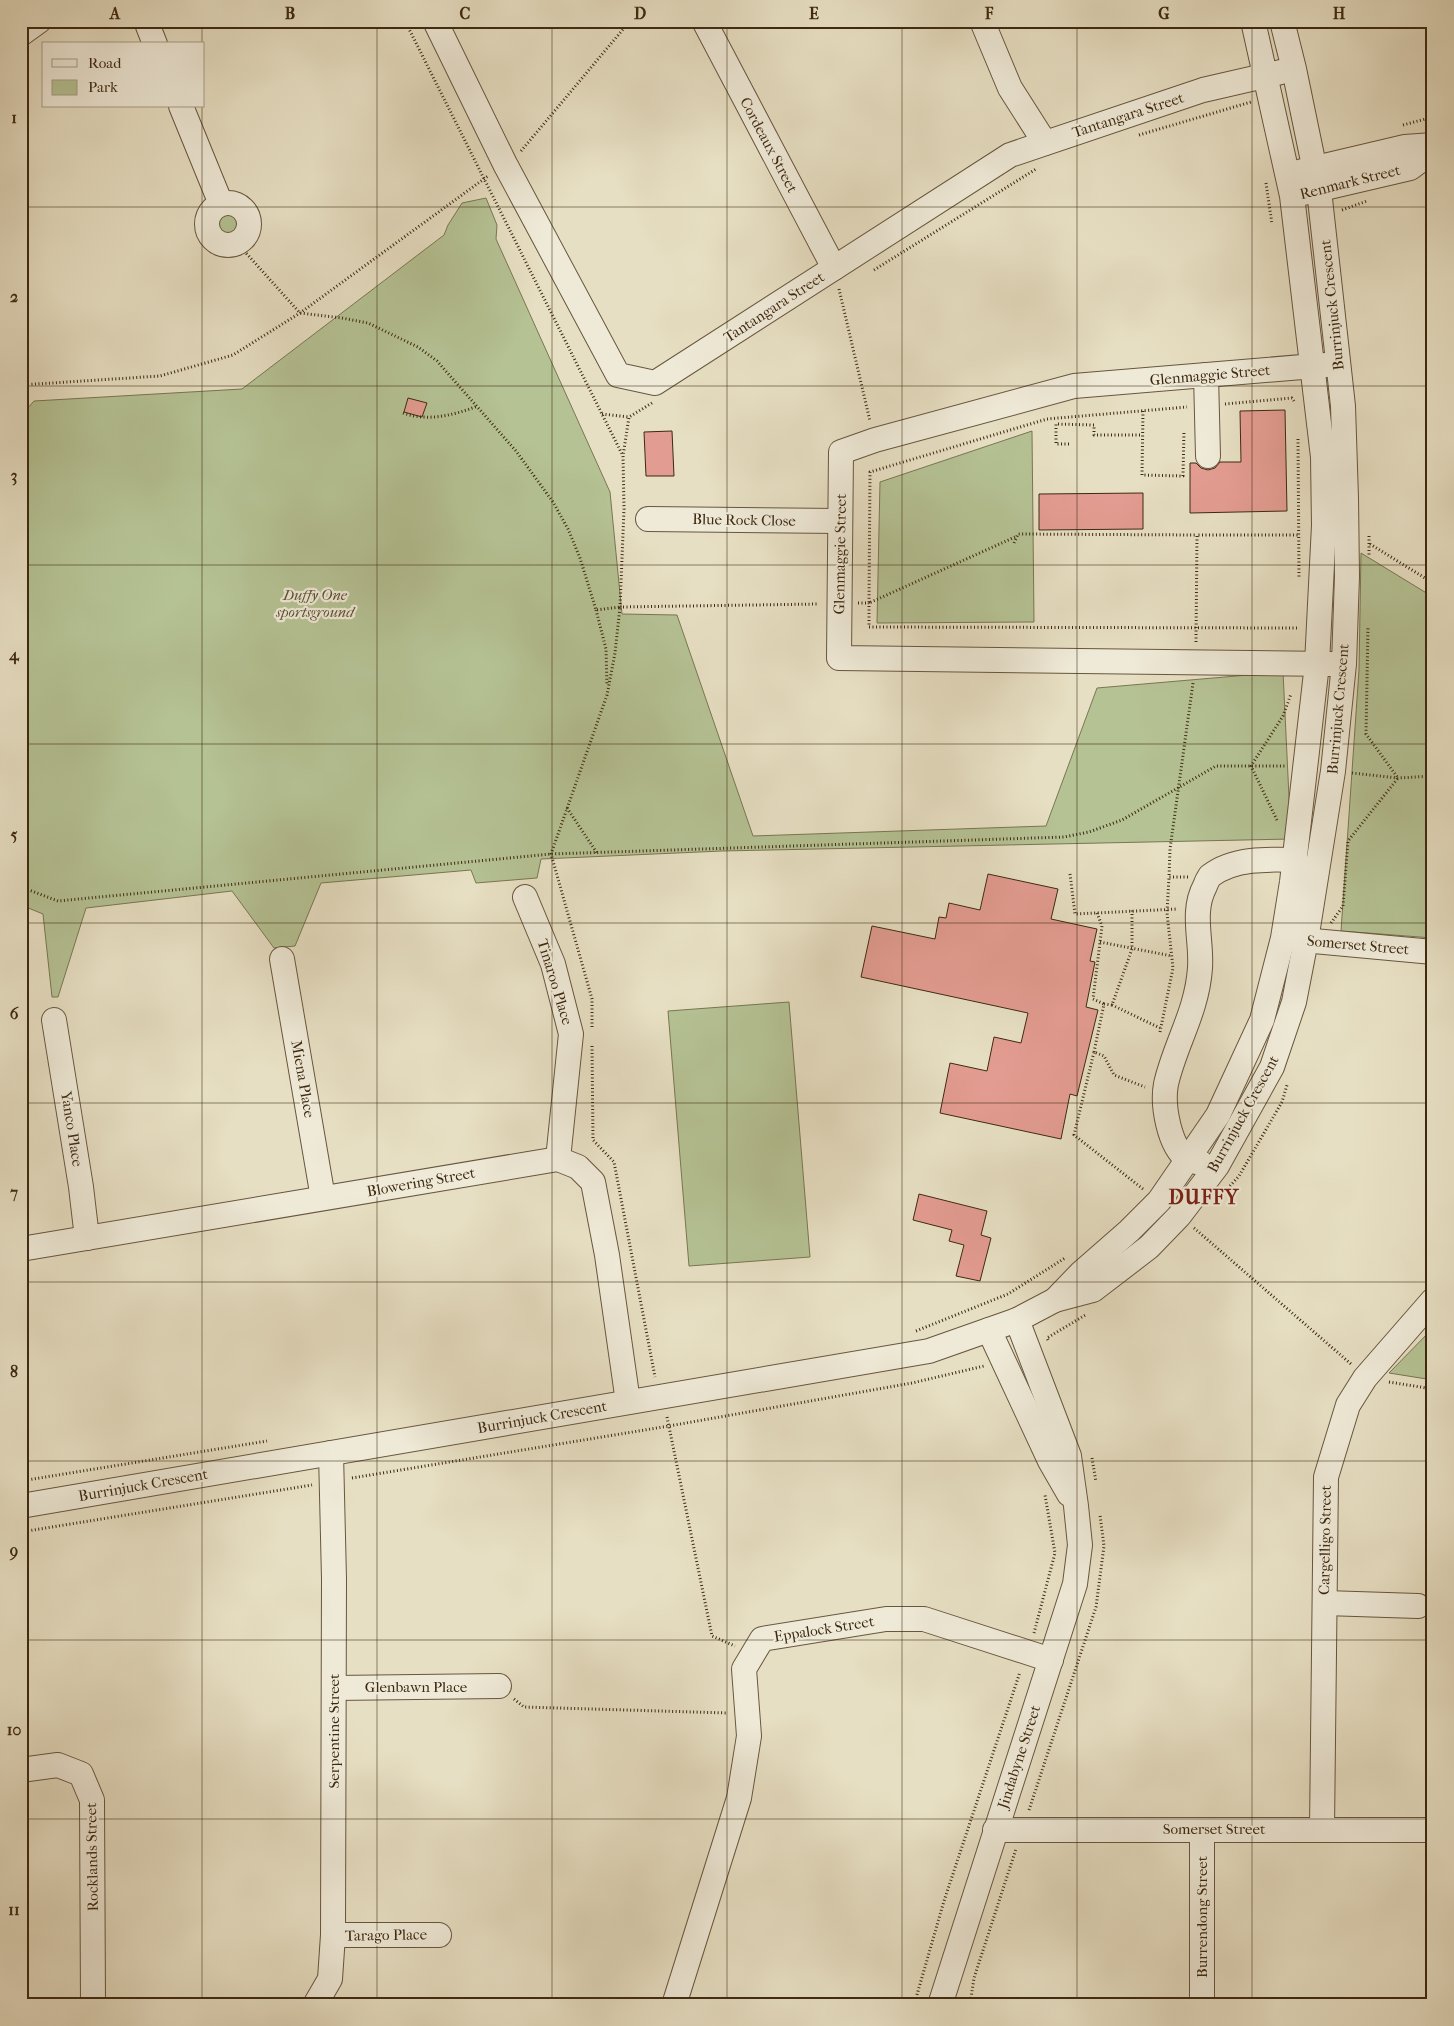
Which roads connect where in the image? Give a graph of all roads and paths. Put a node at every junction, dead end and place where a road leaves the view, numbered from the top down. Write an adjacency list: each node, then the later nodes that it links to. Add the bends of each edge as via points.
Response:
1 (39, 21): 10 (street)
2 (146, 21): 11 (street)
3 (405, 21): 22 (path)
4 (435, 21): 28 (street, Tantangara Street, via 505,164 618,374 655,383)
5 (630, 21): 19 (path)
6 (704, 21): 28 (street, Cordeaux Street)
7 (982, 21): 17 (street, via 1010,88)
8 (1253, 21): 13 (street, Burrinjuck Crescent)
9 (1282, 21): 12 (street, Burrinjuck Crescent)
10 (21, 34)
11 (155, 42)
12 (1294, 69): 13 (street, Tantangara Street); 23 (street, Burrinjuck Crescent)
13 (1255, 86): 15 (path); 16 (path); 17 (street, Tantangara Street, via 1203,90); 24 (street, Burrinjuck Crescent)
14 (182, 108): 26 (street, via 221,204 210,212 208,232 217,242)
15 (1254, 111)
16 (1131, 138)
17 (1045, 143): 28 (street, Tantangara Street, via 1010,155)
18 (1433, 145): 23 (street, Renmark Street, via 1404,147)
19 (522, 150)
20 (1433, 151): 23 (street, Renmark Street, via 1410,168)
21 (1039, 168): 27 (path)
22 (485, 179): 30 (path); 41 (path)
23 (1316, 179): 24 (street, Renmark Street); 31 (street, Burrinjuck Crescent)
24 (1282, 183): 25 (path); 32 (street, Burrinjuck Crescent)
25 (1273, 225)
26 (236, 243): 30 (path)
27 (872, 271)
28 (840, 282): 29 (path); 46 (path)
29 (831, 296)
30 (300, 313): 34 (path, via 233,355 160,376); 38 (path, via 368,323 418,347 437,361)
31 (1338, 364): 32 (street, Glenmaggie Street); 66 (street, Burrinjuck Crescent, via 1346,498)
32 (1312, 366): 33 (street, Glenmaggie Street); 65 (street, Burrinjuck Crescent, via 1323,457 1324,524)
33 (1206, 375): 37 (street); 46 (street, Glenmaggie Street, via 1074,386)
34 (21, 385)
35 (654, 402): 42 (path)
36 (1295, 403): 37 (path, via 1292,398)
37 (1207, 405): 39 (path); 49 (street)
38 (478, 406): 40 (path, via 428,418); 61 (path, via 553,502 580,558)
39 (1143, 411): 44 (path); 50 (path, via 1047,419)
40 (403, 413)
41 (602, 414): 42 (path); 48 (path)
42 (629, 417): 48 (path)
43 (1184, 431): 44 (path, via 1183,476 1142,475)
44 (1142, 435): 47 (path, via 1094,434 1094,424 1056,424 1056,444)
45 (1298, 437): 53 (path, via 1299,535)
46 (875, 440): 50 (path); 52 (street, Glenmaggie Street, via 841,452)
47 (1069, 444)
48 (623, 456): 60 (path)
49 (1208, 456)
50 (882, 469): 58 (path, via 870,472)
51 (648, 519): 52 (street, Blue Rock Close)
52 (840, 521): 59 (street, Glenmaggie Street)
53 (1197, 535): 54 (path, via 1018,534); 63 (path)
54 (1016, 537): 55 (path); 58 (path)
55 (1014, 543)
56 (1369, 562): 57 (path, via 1370,544)
57 (1433, 583)
58 (869, 603): 59 (path); 63 (path, via 869,627)
59 (840, 604): 60 (path); 64 (street, Glenmaggie Street, via 839,658)
60 (620, 606): 61 (path); 67 (path)
61 (596, 610): 67 (path, via 606,649)
62 (1368, 618): 72 (path, via 1366,734)
63 (1197, 628): 64 (path); 65 (path, via 1298,628)
64 (1195, 662): 65 (street, Glenmaggie Street); 73 (path)
65 (1307, 664): 66 (street, Glenmaggie Street); 68 (path, via 1283,716); 78 (street, Burrinjuck Crescent)
66 (1344, 664): 82 (street, Burrinjuck Crescent, via 1333,771)
67 (607, 695): 74 (path)
68 (1251, 766): 69 (path); 73 (path, via 1216,766); 75 (path)
69 (1292, 766)
70 (1349, 772): 72 (path)
71 (1433, 776): 72 (path)
72 (1398, 778)
73 (1180, 786): 76 (path, via 1122,820 1089,832 1064,836); 81 (path)
74 (566, 808): 76 (path); 77 (path)
75 (1278, 821)
76 (597, 852): 77 (path)
77 (552, 854): 83 (path, via 58,900); 99 (path, via 592,999)
78 (1294, 860): 82 (street); 85 (street, via 1235,864 1209,877 1199,896); 89 (street, Burrinjuck Crescent)
79 (1194, 873): 81 (path, via 1186,878)
80 (1070, 874): 88 (path, via 1075,914)
81 (1169, 877): 86 (path)
82 (1315, 884): 90 (street, Burrinjuck Crescent)
83 (21, 887)
84 (525, 897): 105 (street, Tinaroo Place, via 553,964 571,1034)
85 (1198, 908): 86 (path); 106 (street, via 1200,967 1197,996 1166,1086 1166,1117 1178,1150)
86 (1167, 909): 87 (path); 94 (path)
87 (1132, 910): 88 (path); 92 (path)
88 (1097, 913): 91 (path, via 1102,926)
89 (1283, 938): 90 (street, Somerset Street); 106 (street, Burrinjuck Crescent, via 1262,1020 1218,1115)
90 (1306, 940): 93 (street, Somerset Street); 107 (street, Burrinjuck Crescent, via 1294,1002 1272,1067)
91 (1100, 942): 92 (path); 96 (path, via 1092,999)
92 (1132, 948): 94 (path); 97 (path)
93 (1433, 952)
94 (1172, 956): 100 (path, via 1173,968)
95 (282, 960): 111 (street, Miena Place)
96 (1104, 1004): 97 (path); 103 (path)
97 (1112, 1005): 100 (path)
98 (54, 1020): 113 (street, Yanco Place)
99 (592, 1028)
100 (1160, 1028): 101 (path)
101 (1159, 1036)
102 (592, 1037): 122 (path, via 594,1140 614,1162 655,1378)
103 (1094, 1052): 104 (path, via 1104,1056 1114,1075 1148,1088); 109 (path, via 1074,1136)
104 (1150, 1080)
105 (558, 1159): 111 (street, Blowering Street); 125 (street, via 578,1167 592,1182 607,1255)
106 (1188, 1160): 107 (street); 116 (street, Burrinjuck Crescent, via 1159,1201)
107 (1218, 1166): 116 (street, Burrinjuck Crescent, via 1179,1216 1149,1247 1093,1290)
108 (1148, 1183): 109 (path)
109 (1143, 1189): 110 (path)
110 (1137, 1195)
111 (323, 1198): 113 (street, Blowering Street)
112 (1194, 1228): 123 (path)
113 (87, 1238): 114 (street, Blowering Street)
114 (21, 1249)
115 (1070, 1255): 120 (path, via 1008,1294)
116 (1055, 1300): 118 (street, Burrinjuck Crescent)
117 (1433, 1300): 123 (street, Cargelligo Street)
118 (1017, 1320): 119 (street, Burrinjuck Crescent); 129 (street, Jindabyne Street, via 1069,1456)
119 (989, 1330): 125 (street, Burrinjuck Crescent, via 929,1351); 129 (street, Jindabyne Street, via 1050,1461)
120 (910, 1332)
121 (989, 1374): 133 (path, via 984,1366 912,1383 669,1426 712,1636)
122 (665, 1376)
123 (1365, 1378): 124 (path); 130 (street, Cargelligo Street, via 1348,1405 1326,1477)
124 (1433, 1389)
125 (628, 1402): 126 (street, Burrinjuck Crescent)
126 (331, 1453): 128 (street, Burrinjuck Crescent); 136 (street, Serpentine Street)
127 (1044, 1491): 132 (path, via 1055,1553)
128 (21, 1506)
129 (1076, 1506): 134 (street, Jindabyne Street, via 1080,1545 1075,1584)
130 (1324, 1603): 131 (street, Cargelligo Street); 139 (street, Cargelligo Street)
131 (1418, 1606)
132 (1027, 1653): 133 (street, Eppalock Street, via 924,1619 886,1619 762,1639); 134 (street, Eppalock Street); 148 (path, via 944,1901)
133 (753, 1654): 137 (street, Eppalock Street, via 744,1669)
134 (1051, 1660): 140 (street, Jindabyne Street)
135 (498, 1686): 136 (street, Glenbawn Place); 137 (path, via 524,1707)
136 (334, 1688): 144 (street, Serpentine Street)
137 (748, 1714): 147 (street, Eppalock Street, via 749,1736 739,1798)
138 (21, 1770): 145 (street, Rocklands Street, via 58,1765 81,1774 92,1800)
139 (1322, 1829): 141 (street, Somerset Street); 142 (street, Somerset Street)
140 (995, 1830): 141 (street, Somerset Street); 149 (street, Jindabyne Street)
141 (1202, 1830): 150 (street, Burrendong Street)
142 (1433, 1830)
143 (439, 1934): 144 (street, Tarago Place)
144 (333, 1936): 146 (street, Serpentine Street, via 330,1979)
145 (93, 2005)
146 (315, 2005)
147 (674, 2005)
148 (914, 2005)
149 (940, 2005)
150 (1202, 2005)

